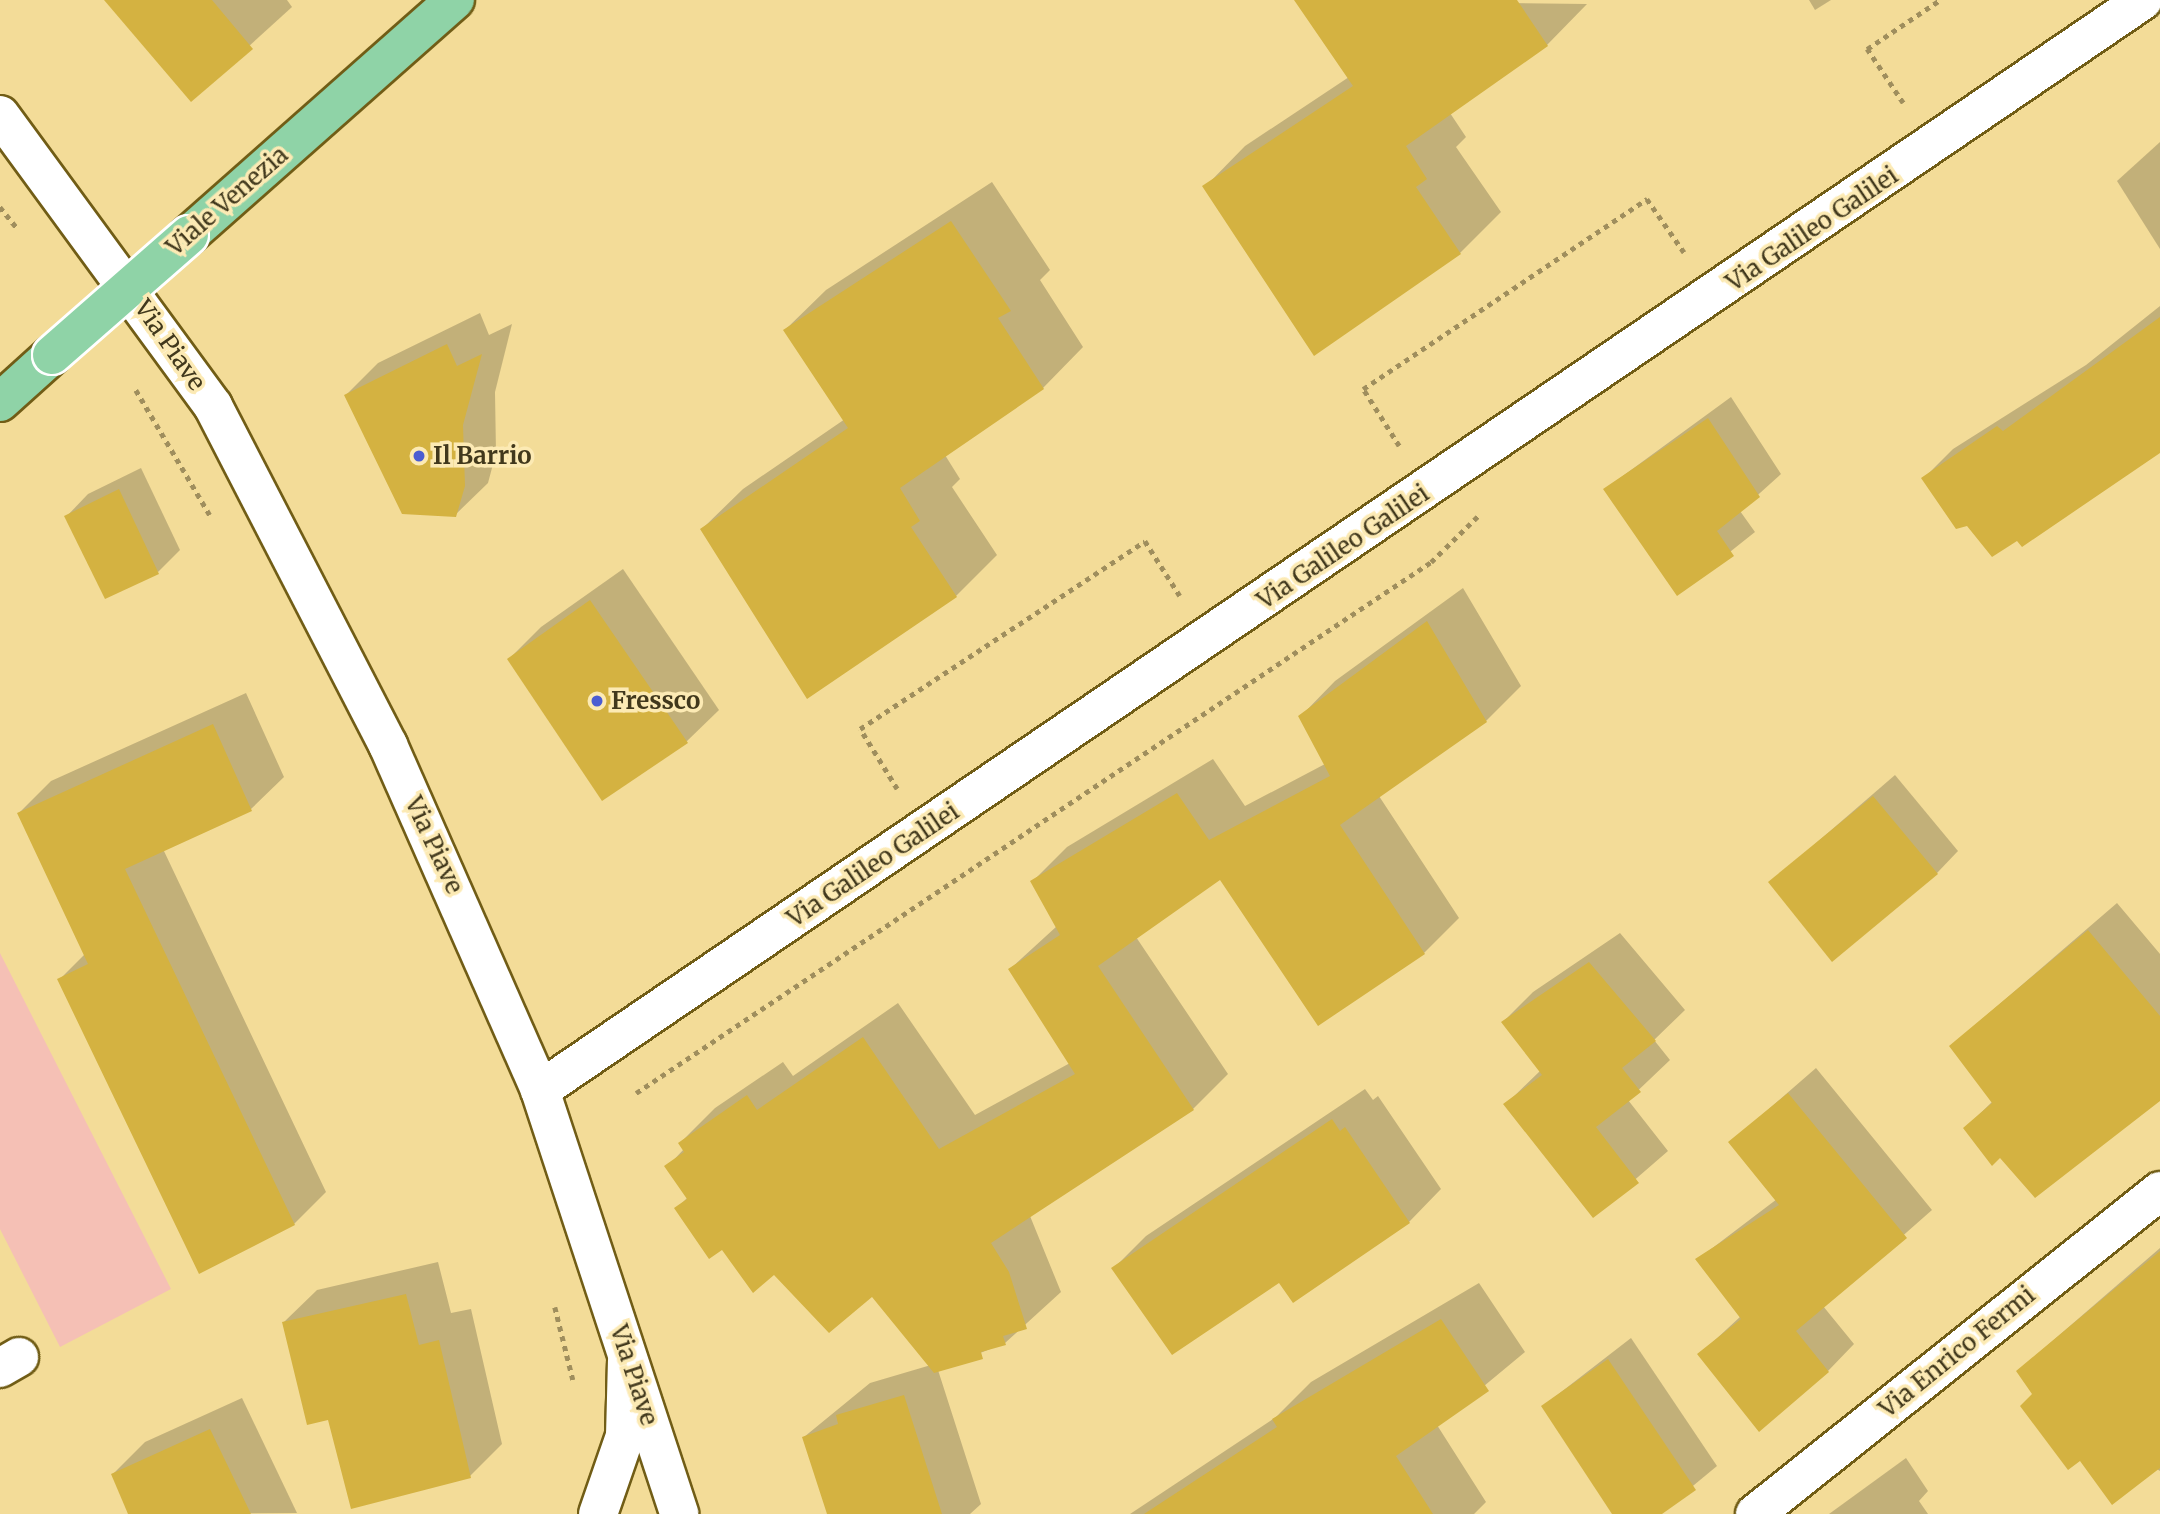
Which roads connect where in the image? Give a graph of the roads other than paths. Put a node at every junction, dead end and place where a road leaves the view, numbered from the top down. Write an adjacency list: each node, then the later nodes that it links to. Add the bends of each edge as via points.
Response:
1 (454, 0): 4 (main road, Viale Venezia, bridge)
2 (2143, 0): 5 (street, Via Galileo Galilei)
3 (0, 115): 5 (street, Via Piave, via 86,225 213,406 394,757)
4 (0, 401)
5 (540, 1090): 7 (street, Via Piave)
6 (2160, 1191): 10 (street, Via Enrico Fermi)
7 (628, 1356): 8 (street, via 625,1436); 9 (street, Via Piave)
8 (598, 1514)
9 (679, 1514)
10 (1755, 1514)

